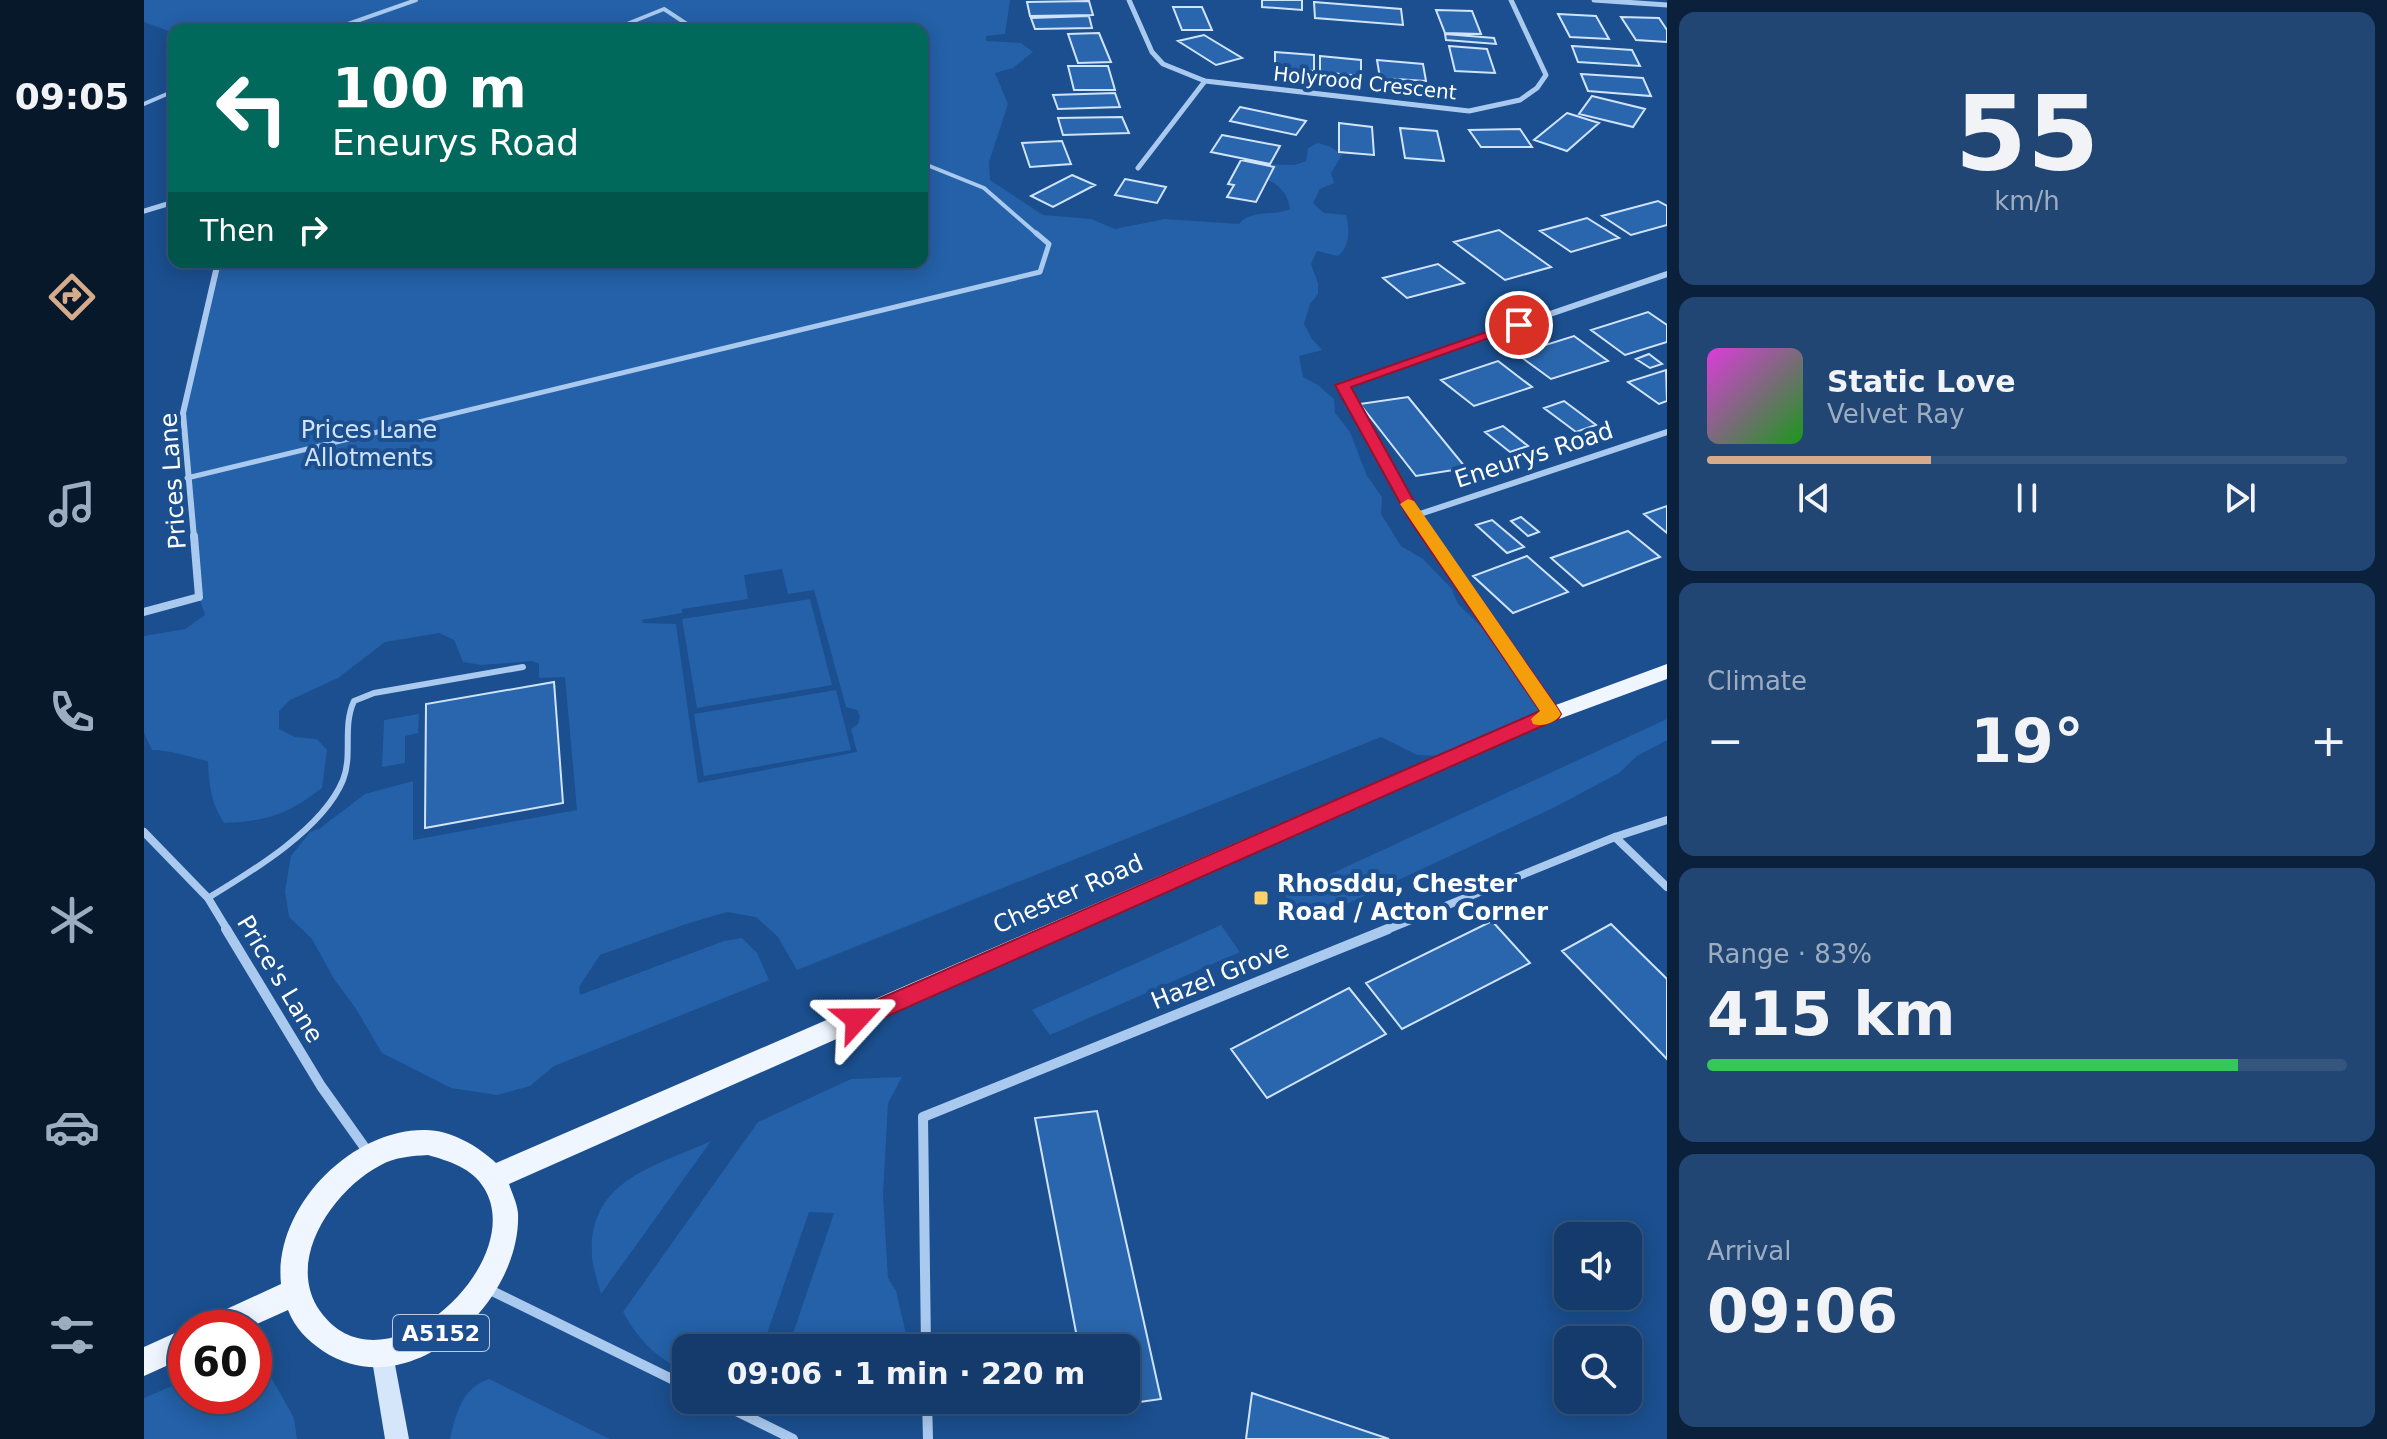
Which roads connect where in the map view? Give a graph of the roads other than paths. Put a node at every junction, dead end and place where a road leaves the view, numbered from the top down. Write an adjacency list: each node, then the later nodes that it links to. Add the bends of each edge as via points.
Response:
1 (416, 0): 6 (lane)
2 (1129, 0): 9 (street, Holyrood Crescent, via 1152,52 1163,64)
3 (1511, 0): 9 (street, Holyrood Crescent, via 1546,75 1520,100 1494,108 1447,110)
4 (1594, 0): 5 (street)
5 (1667, 5)
6 (348, 24)
7 (627, 24): 8 (lane, via 664,9)
8 (687, 24)
9 (1205, 81): 13 (street)
10 (168, 94): 11 (lane)
11 (144, 104)
12 (928, 165): 19 (lane, via 984,188 1049,244 1040,272)
13 (1138, 168)
14 (168, 204): 15 (street)
15 (144, 211)
16 (216, 268): 19 (street, Prices Lane, via 183,413)
17 (1667, 274): 20 (street, via 1342,385)
18 (1667, 432): 20 (street, Eneurys Road)
19 (187, 478): 21 (street, Prices Lane, via 199,597)
20 (1414, 516): 24 (street)
21 (144, 612)
22 (523, 667): 29 (lane, via 354,701 347,718 344,778 330,802 241,879)
23 (1667, 671): 24 (main road, Chester Road)
24 (1552, 714): 31 (main road, Chester Road)
25 (1667, 820): 27 (street, Hazel Grove)
26 (144, 832): 29 (street, Price's Lane)
27 (1615, 837): 28 (street); 35 (street, Hazel Grove, via 923,1117)
28 (1667, 887)
29 (208, 898): 30 (street, Price's Lane, via 321,1086)
30 (370, 1156): 31 (main road, A5152, via 413,1143 455,1146 477,1158); 33 (main road, A5152, via 342,1175 303,1229 294,1261)
31 (494, 1177): 32 (main road, A5152, via 504,1201 505,1229)
32 (485, 1288): 37 (main road, A5152, via 441,1333); 39 (street)
33 (295, 1292): 34 (main road); 37 (main road, A5152, via 305,1319 325,1340 352,1352)
34 (256, 1310)
35 (926, 1334)
36 (168, 1351): 38 (main road)
37 (382, 1354): 42 (main road)
38 (144, 1362)
39 (672, 1379)
40 (742, 1414): 43 (street)
41 (927, 1414): 44 (street)
42 (397, 1439)
43 (793, 1439)
44 (928, 1439)

